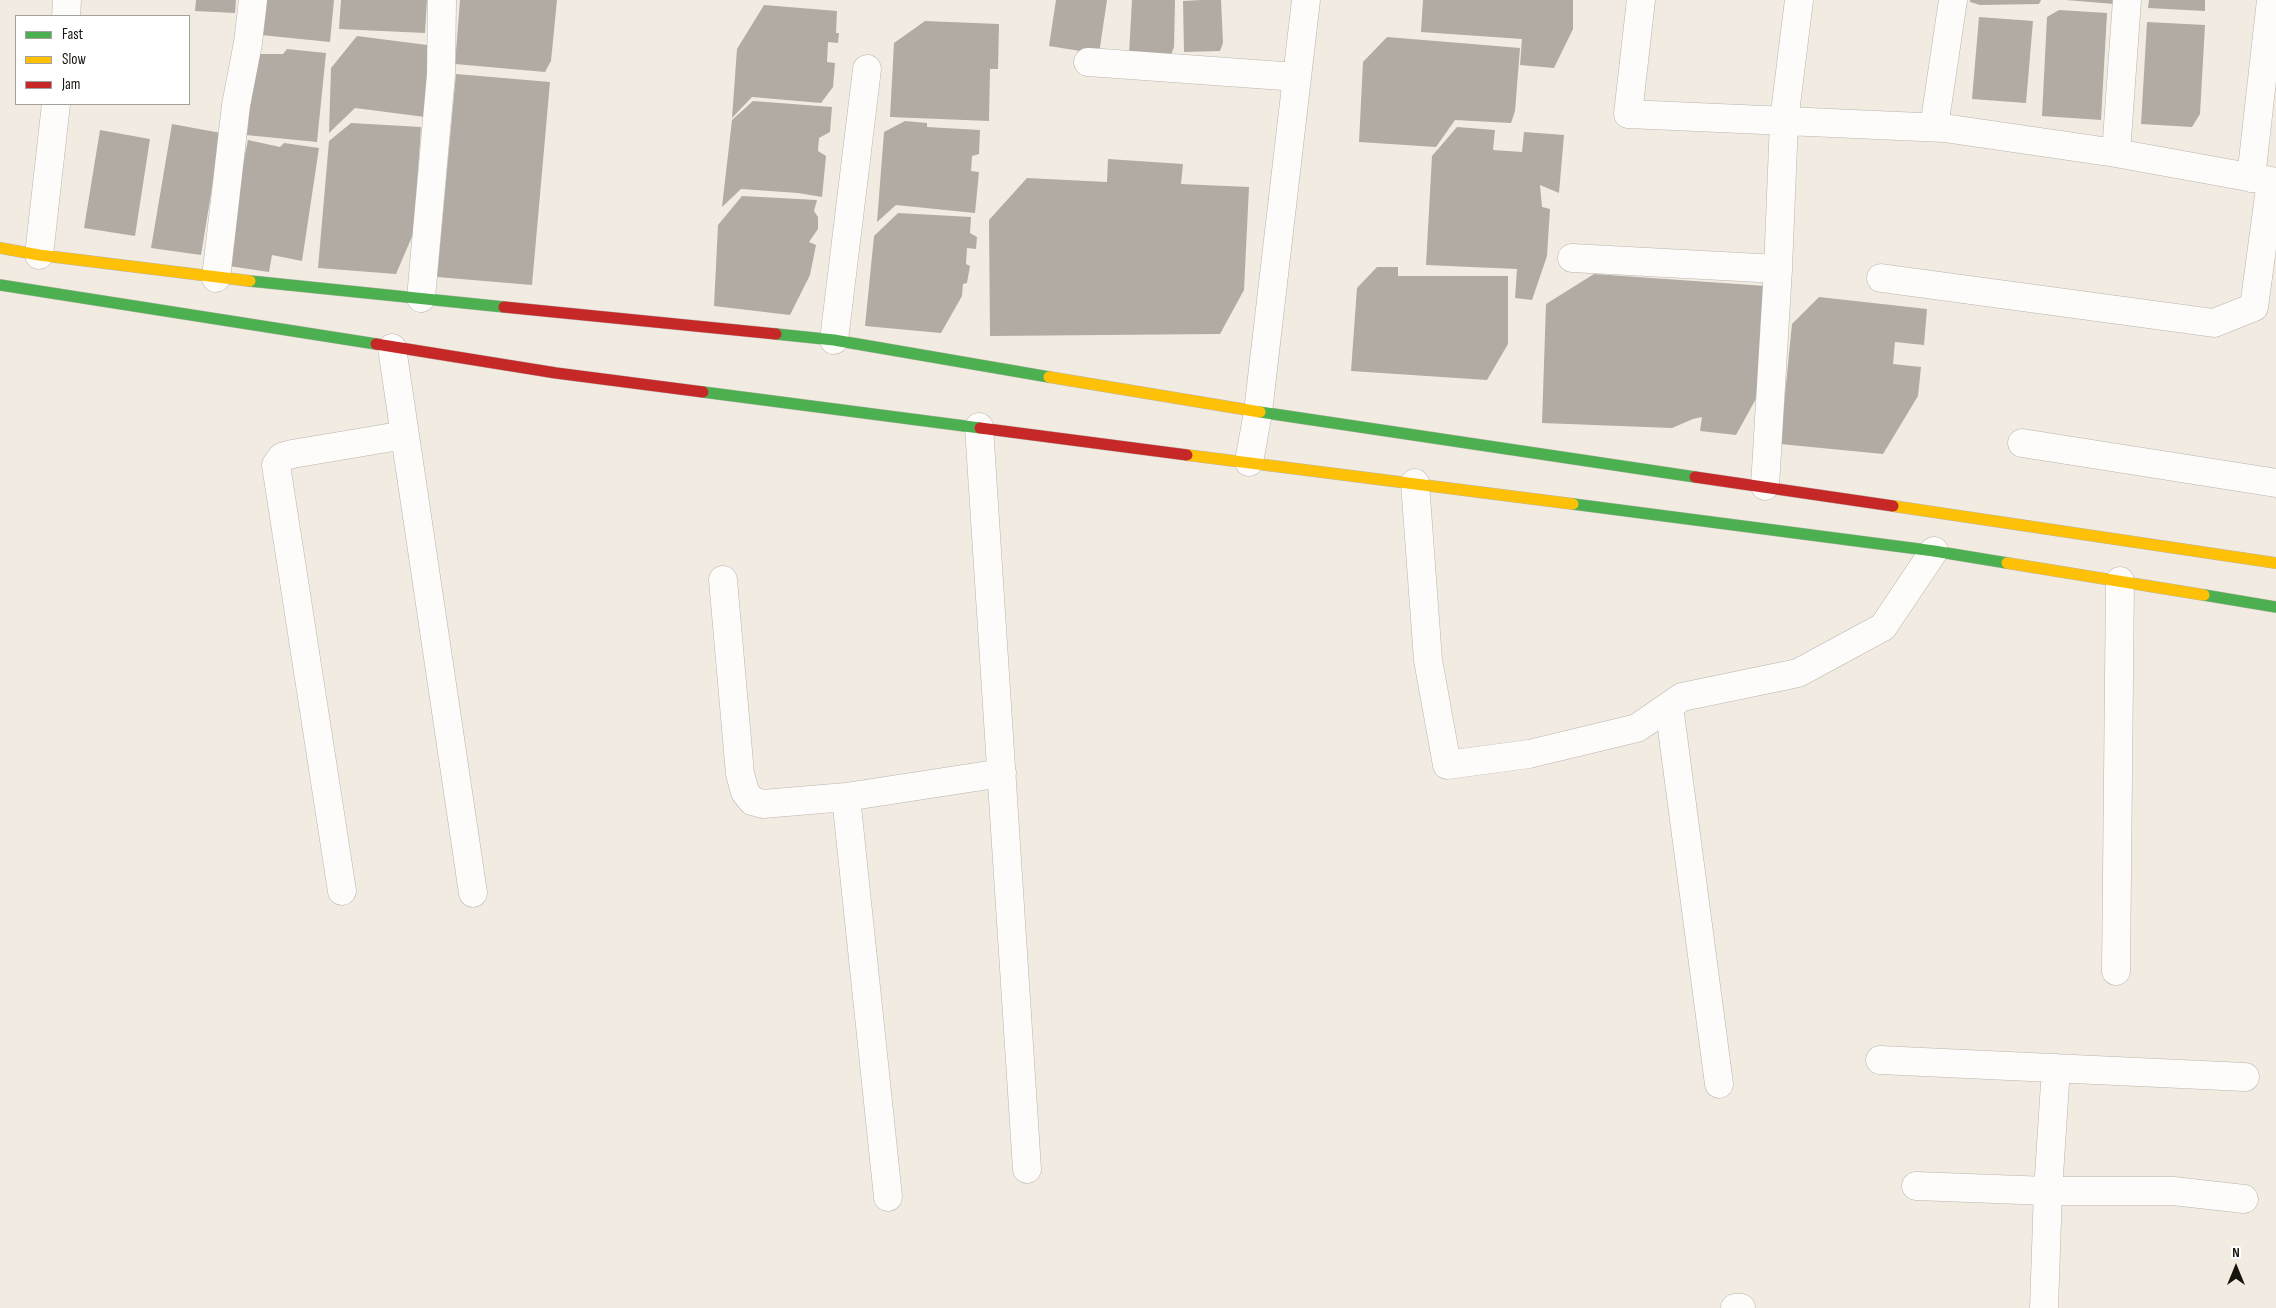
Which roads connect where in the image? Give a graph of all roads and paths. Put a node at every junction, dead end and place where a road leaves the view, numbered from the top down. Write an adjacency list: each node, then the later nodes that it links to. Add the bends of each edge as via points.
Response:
1 (67, 0): 10 (street)
2 (253, 0): 23 (street, via 236,105)
3 (442, 0): 26 (street, via 440,75)
4 (1306, 0): 13 (street)
5 (1642, 0): 15 (street, via 1628,114)
6 (1799, 0): 15 (street)
7 (1953, 0): 16 (street)
8 (2127, 0): 17 (street)
9 (2271, 0): 18 (street)
10 (66, 15)
11 (1088, 62): 13 (street)
12 (867, 69): 27 (street)
13 (1297, 77): 29 (street)
14 (56, 105): 20 (street)
15 (1784, 121): 16 (street); 22 (street)
16 (1934, 127): 17 (street)
17 (2116, 153): 18 (street)
18 (2266, 180): 24 (street, via 2254,307 2214,323)
19 (0, 248): 20 (street)
20 (39, 256): 23 (street)
21 (1572, 258): 22 (street)
22 (1778, 269): 36 (street)
23 (216, 278): 26 (street)
24 (1881, 278)
25 (0, 285): 28 (street)
26 (421, 298): 27 (street)
27 (834, 340): 29 (street)
28 (392, 348): 30 (street, via 556,373); 31 (street)
29 (1258, 412): 33 (street); 36 (street)
30 (979, 427): 33 (street); 43 (street)
31 (405, 435): 45 (street, via 292,454 282,457 276,465); 46 (street)
32 (2022, 443): 35 (street)
33 (1249, 462): 34 (street)
34 (1415, 482): 37 (street); 42 (street, via 1428,660 1447,765 1529,754 1637,728)
35 (2276, 483)
36 (1765, 486): 38 (street)
37 (1934, 551): 40 (street); 42 (street, via 1883,628 1798,673 1682,697)
38 (2276, 563)
39 (723, 580): 44 (street, via 740,774 745,792 752,802 763,804)
40 (2120, 581): 41 (street); 47 (street)
41 (2276, 607)
42 (1669, 706): 51 (street)
43 (1002, 773): 44 (street); 52 (street)
44 (846, 797): 55 (street)
45 (342, 891)
46 (473, 893)
47 (2116, 970)
48 (1880, 1060): 49 (street)
49 (2056, 1068): 50 (street); 54 (street)
50 (2245, 1077)
51 (1720, 1084)
52 (1028, 1169)
53 (1916, 1186): 54 (street)
54 (2048, 1191): 56 (street, via 2173,1191); 59 (street)
55 (888, 1197)
56 (2244, 1200)
57 (1735, 1308): 58 (street)
58 (1741, 1308)
59 (2044, 1308)

